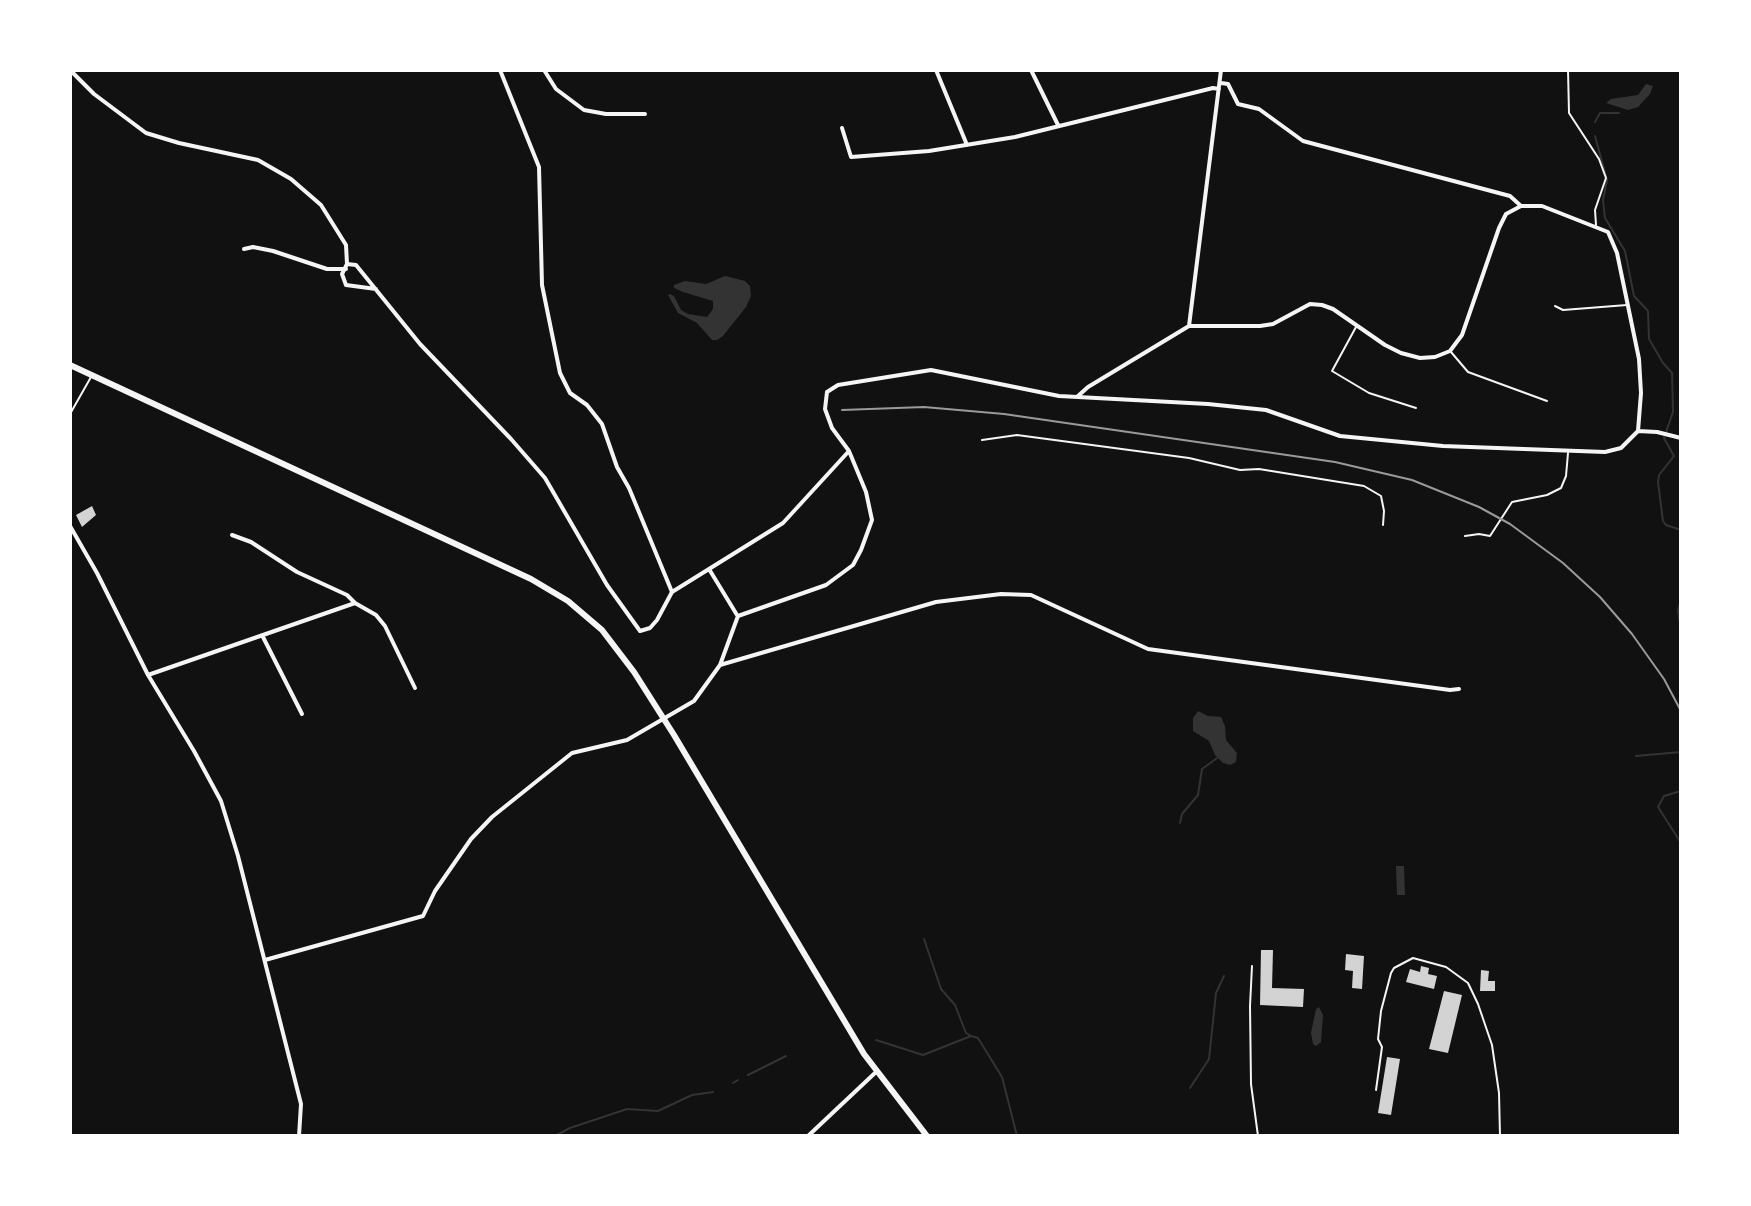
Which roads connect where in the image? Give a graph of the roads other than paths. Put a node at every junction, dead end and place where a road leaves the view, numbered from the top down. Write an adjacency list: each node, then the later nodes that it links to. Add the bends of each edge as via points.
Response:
1 (70, 70): 16 (street, via 146,133 258,160 291,179 333,221 346,245)
2 (500, 70): 39 (street, via 539,167 542,285 560,373 570,393 602,424)
3 (544, 70): 9 (street, via 556,89 584,110)
4 (936, 70): 12 (street)
5 (1031, 70): 10 (street)
6 (1221, 70): 8 (street)
7 (1568, 70): 14 (lane, via 1569,113 1606,178 1595,210)
8 (1220, 86): 10 (street); 13 (street, via 1228,84 1238,104 1259,109 1303,141 1510,196); 20 (street)
9 (645, 114)
10 (1058, 126): 12 (street)
11 (842, 128): 12 (street, via 851,157)
12 (967, 145)
13 (1521, 206): 14 (street, via 1542,206); 22 (street, via 1506,214 1499,228 1462,335)
14 (1596, 226): 18 (street, via 1614,241)
15 (244, 249): 16 (street, via 263,249 327,269)
16 (346, 266): 17 (street, via 356,265); 17 (street, via 346,285)
17 (376, 289): 39 (street, via 545,478 640,631 657,620)
18 (1628, 305): 19 (lane, via 1563,310); 29 (street, via 1641,376)
19 (1555, 306)
20 (1189, 326): 21 (street, via 1273,324 1310,304 1333,309); 25 (street)
21 (1357, 326): 22 (street, via 1385,345 1420,358); 27 (lane, via 1332,371 1369,393)
22 (1450, 351): 26 (lane, via 1468,372)
23 (70, 365): 24 (main road)
24 (92, 376): 28 (lane); 48 (main road, via 531,579 568,601 602,630)
25 (1078, 396): 32 (street, via 931,370 838,385 827,392 825,409); 33 (street, via 1266,410 1355,439)
26 (1547, 401)
27 (1416, 408)
28 (70, 414)
29 (1638, 431): 30 (street); 33 (street, via 1621,448)
30 (1681, 438)
31 (982, 440): 34 (lane, via 1017,435 1364,486 1381,496)
32 (849, 451): 38 (street, via 783,523); 41 (street, via 872,520 853,565 826,585)
33 (1568, 451): 37 (lane, via 1561,488 1512,502 1490,536)
34 (1383, 525)
35 (70, 526): 44 (street)
36 (232, 535): 40 (street)
37 (1465, 536)
38 (709, 569): 39 (street); 41 (street)
39 (672, 592)
40 (355, 603): 42 (street); 45 (street, via 385,626)
41 (738, 616): 43 (street)
42 (263, 637): 44 (street); 47 (street)
43 (720, 665): 46 (street, via 936,602 1031,595 1148,649); 48 (street, via 694,701)
44 (148, 675): 49 (street, via 221,801)
45 (415, 688)
46 (1459, 689)
47 (302, 714)
48 (663, 718): 49 (street, via 627,740 572,753 492,817 471,839 423,916); 51 (main road)
49 (265, 960): 53 (street, via 301,1104)
50 (1252, 966): 56 (lane, via 1251,1084)
51 (876, 1072): 54 (street); 55 (main road)
52 (1376, 1090): 57 (lane, via 1381,1011 1391,973 1413,958 1446,967 1468,983 1492,1045)
53 (299, 1136)
54 (808, 1136)
55 (927, 1136)
56 (1258, 1136)
57 (1500, 1136)

